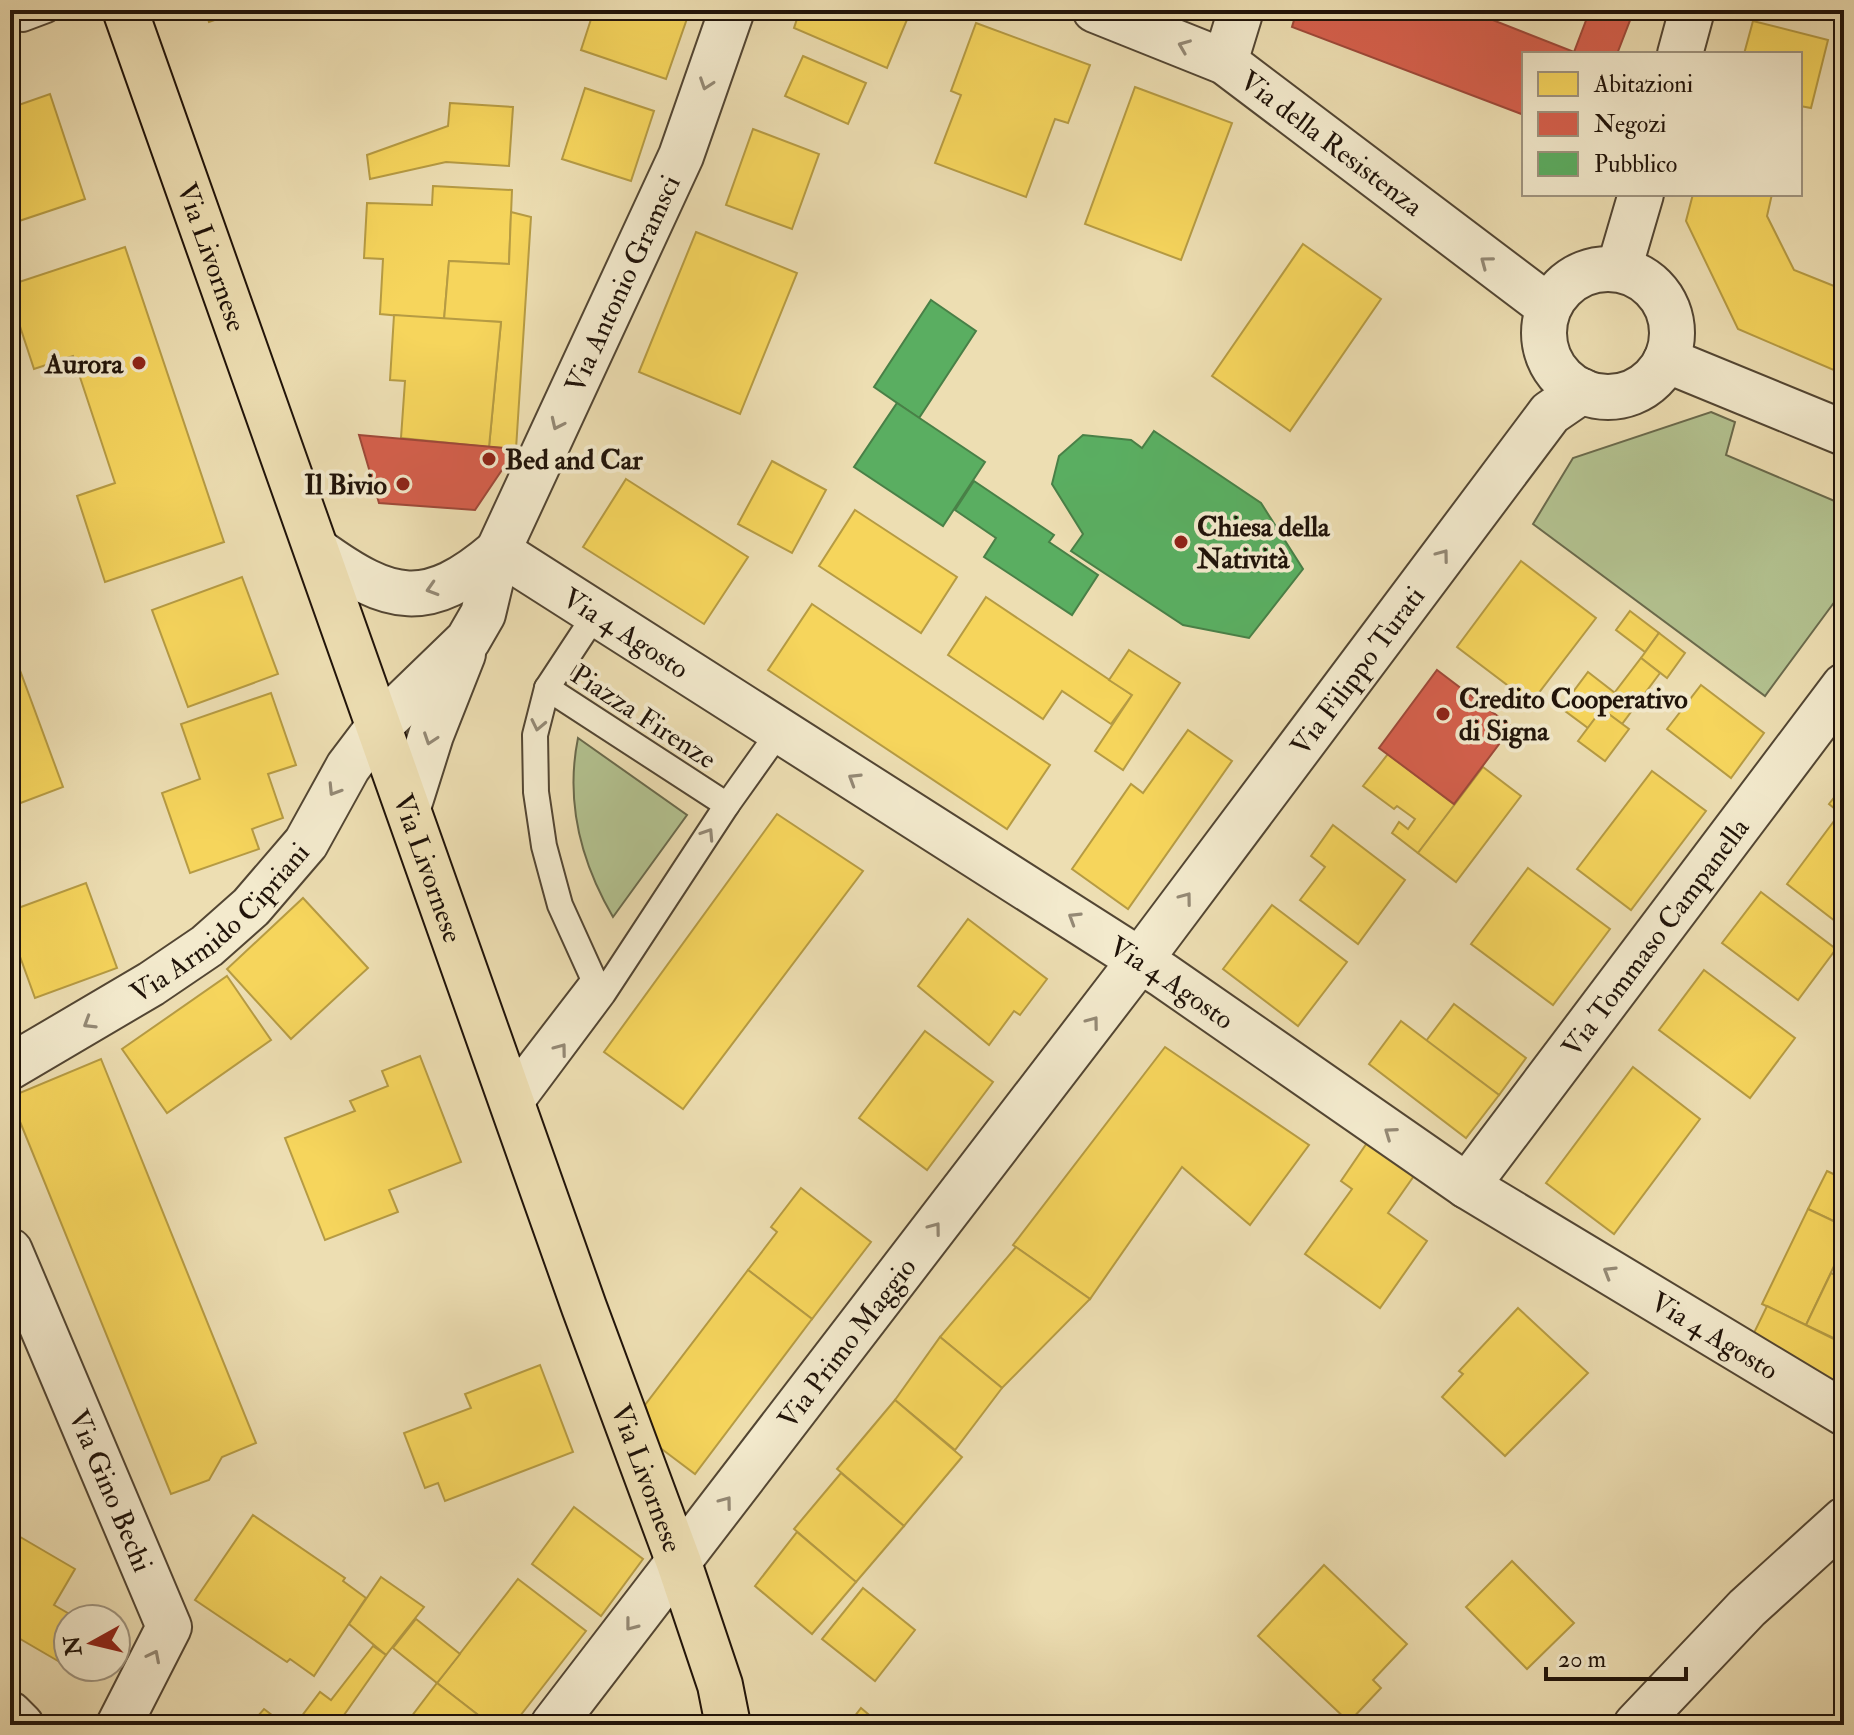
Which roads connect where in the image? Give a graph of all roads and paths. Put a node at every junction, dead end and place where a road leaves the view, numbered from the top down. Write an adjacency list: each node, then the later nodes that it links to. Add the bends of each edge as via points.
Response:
1 (47, 10): 7 (lane)
2 (125, 10): 16 (main road, Via Livornese)
3 (732, 10): 17 (street, Via Antonio Gramsci, one-way to 17, via 681,156)
4 (1095, 10): 9 (street, Via della Resistenza, one-way to 4)
5 (1241, 10): 9 (street)
6 (1692, 10): 8 (street)
7 (23, 19)
8 (1681, 52)
9 (1225, 62): 12 (street, Via della Resistenza, one-way to 9)
10 (1640, 196): 11 (street)
11 (1619, 269): 12 (street, via 1577,276); 13 (street, via 1646,281 1665,303 1672,322)
12 (1549, 307): 14 (street, via 1544,326 1549,355 1565,381)
13 (1666, 360): 14 (street, via 1655,377 1621,396); 15 (street)
14 (1582, 391): 26 (street, Via Filippo Turati, one-way to 14, via 1550,413)
15 (1844, 433)
16 (318, 551): 17 (street, Via Antonio Gramsci, one-way to 16, via 468,574 428,593 395,593 358,581); 22 (main road, Via Livornese)
17 (498, 551): 18 (street, Via 4 Agosto); 19 (street, Via Antonio Gramsci, via 483,614)
18 (597, 612): 21 (lane); 23 (street, Via 4 Agosto)
19 (468, 640): 22 (street, Via Antonio Gramsci); 25 (street, Via Antonio Gramsci, one-way to 25)
20 (1844, 686): 29 (street, Via Tommaso Campanella)
21 (547, 688): 24 (lane, Piazza Firenze); 28 (lane, Piazza Firenze, one-way to 28, via 535,735 544,846 560,905 594,980)
22 (379, 726): 25 (main road, Via Livornese); 27 (street, Via Armido Cipriani, one-way to 27, via 348,767 306,843 251,907 207,946 151,984)
23 (779, 732): 24 (lane); 26 (street, Via 4 Agosto, one-way to 23)
24 (727, 805): 28 (lane, Piazza Firenze, one-way to 24, via 603,994)
25 (408, 808): 28 (main road, Via Livornese)
26 (1140, 960): 29 (street, Via 4 Agosto, one-way to 26); 33 (street, Via Primo Maggio, one-way to 26)
27 (10, 1067)
28 (512, 1102): 33 (main road, Via Livornese)
29 (1467, 1186): 31 (street, Via 4 Agosto, one-way to 29)
30 (10, 1251): 36 (street, Via Gino Bechi, one-way to 30, via 169,1627)
31 (1844, 1413)
32 (1841, 1525): 39 (street, via 1747,1608)
33 (679, 1563): 37 (street, Via Primo Maggio, one-way to 37); 38 (main road, Via Livornese)
34 (10, 1714): 35 (street)
35 (21, 1725)
36 (119, 1725)
37 (553, 1725)
38 (728, 1725)
39 (1636, 1725)

